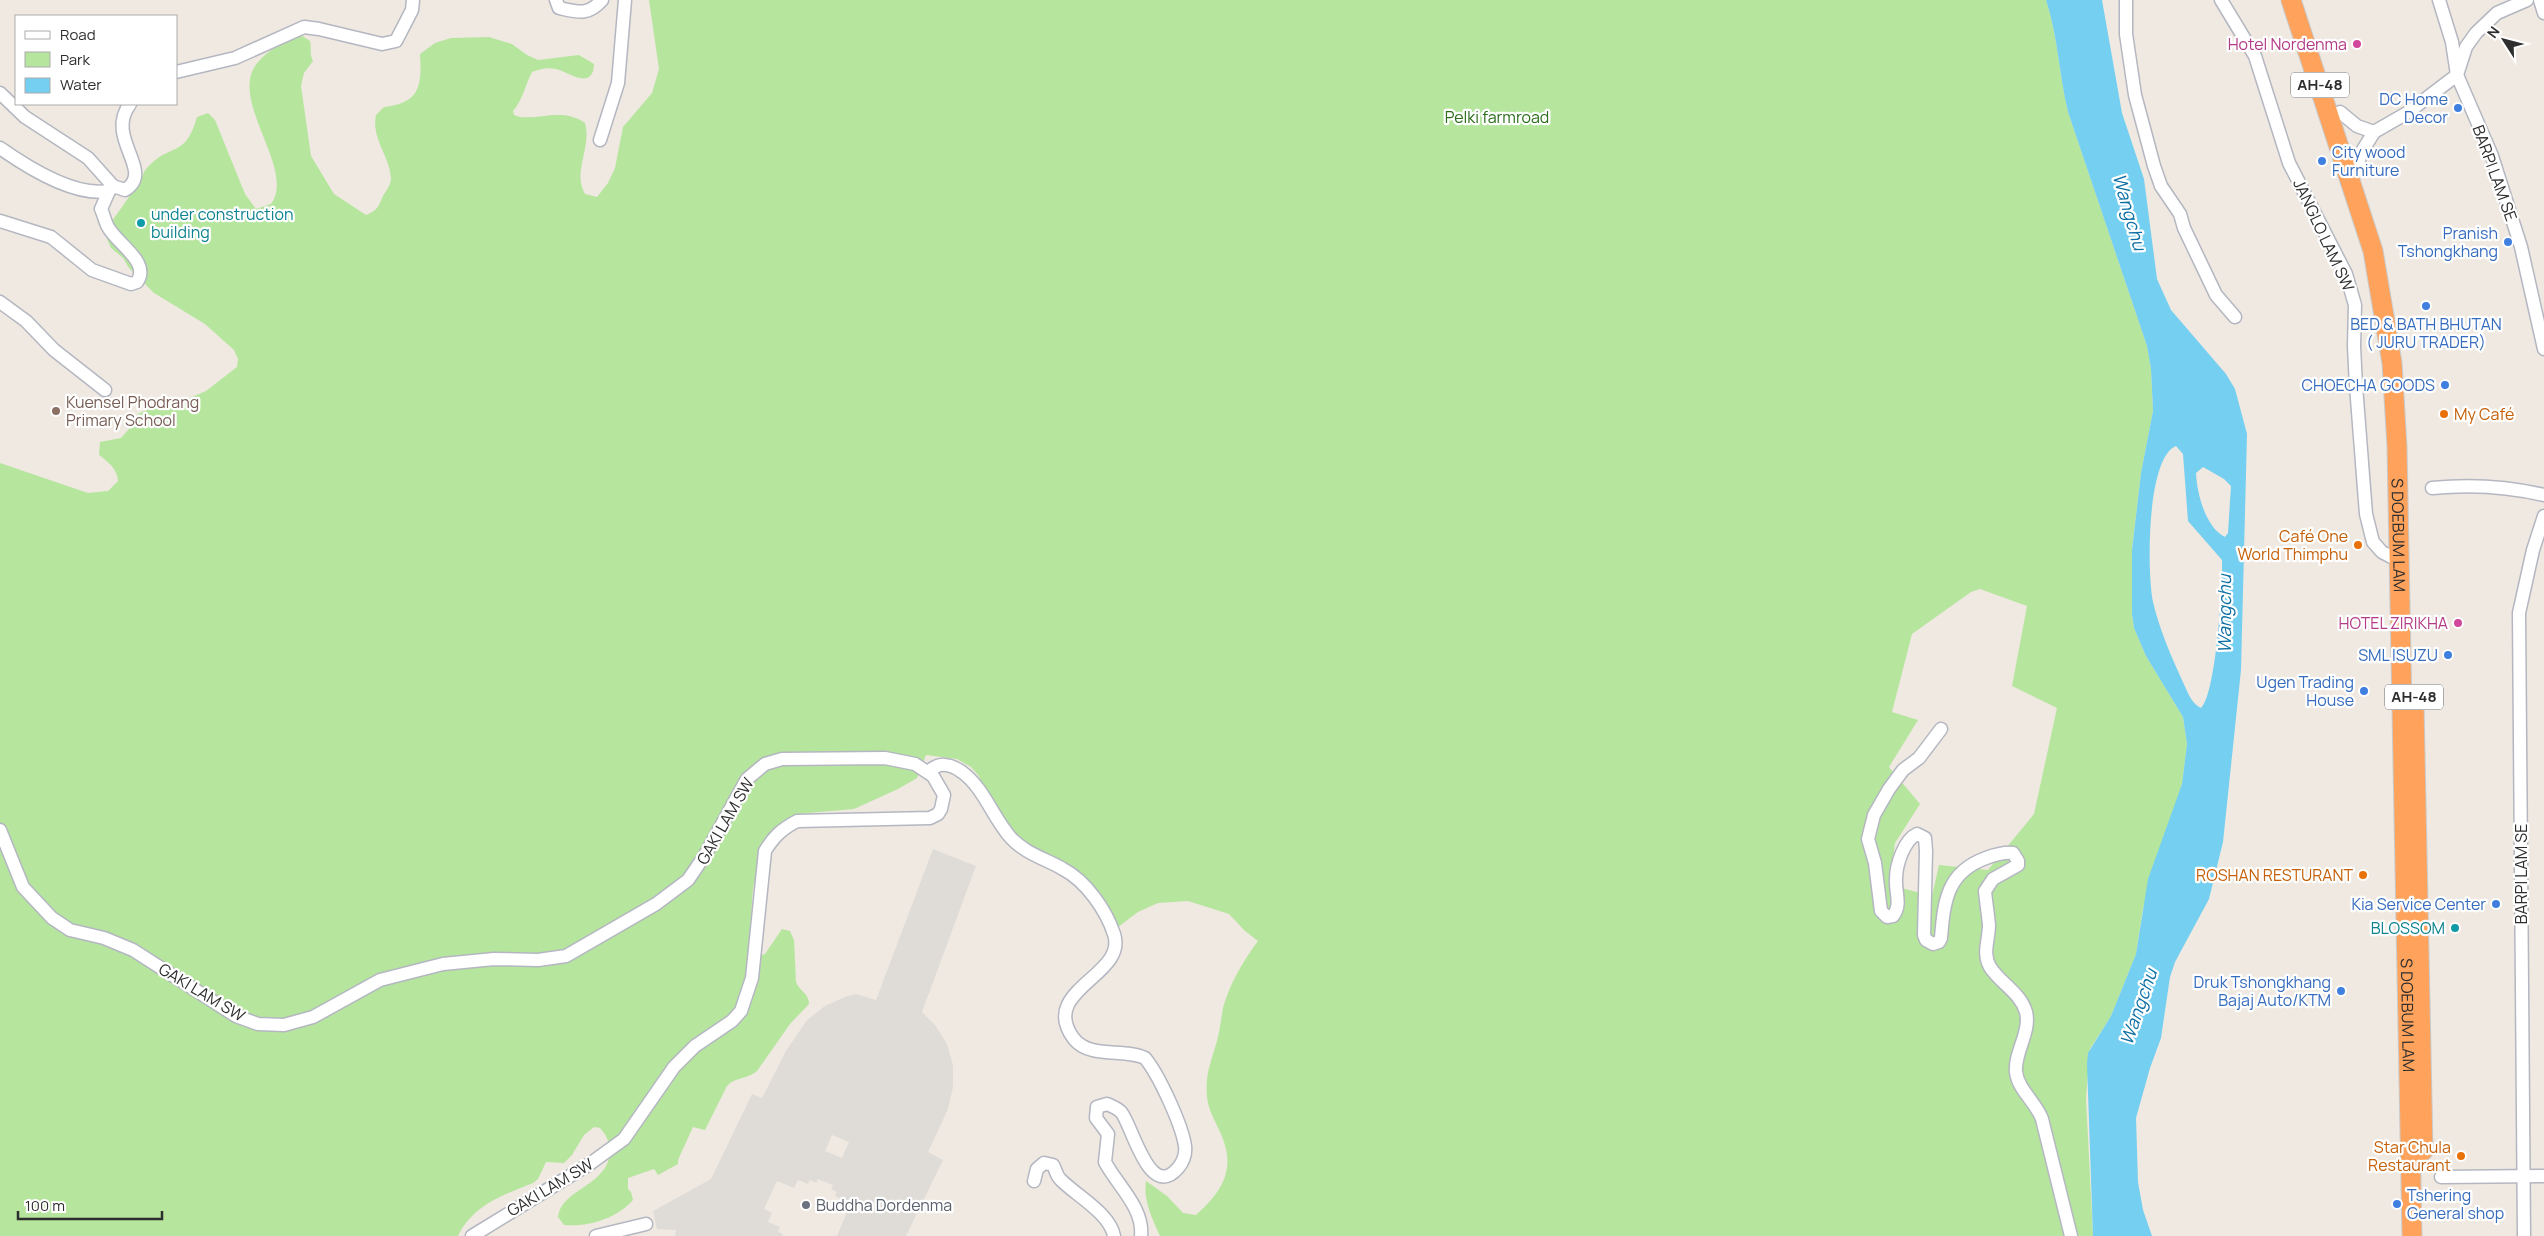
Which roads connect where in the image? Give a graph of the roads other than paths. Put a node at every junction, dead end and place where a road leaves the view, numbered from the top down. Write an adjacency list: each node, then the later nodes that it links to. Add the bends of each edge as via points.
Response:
1 (413, 0): 13 (street, via 412,10 396,41 382,44 304,27 235,58)
2 (556, 0): 3 (street, via 559,8 580,12 593,9)
3 (602, 0)
4 (625, 0): 19 (street, via 618,84)
5 (2126, 0): 25 (street, via 2126,34 2135,95 2154,166 2180,214 2216,295)
6 (2221, 0): 31 (street, JANGLO LAM SW, via 2255,56 2290,162 2348,282 2355,306 2354,356 2366,514 2373,542 2382,552)
7 (2291, 0): 31 (highway, S DOEBUM LAM / AH-48, via 2362,216 2380,288 2392,363)
8 (2303, 0): 17 (highway, S DOEBUM LAM / AH-48)
9 (2439, 0): 14 (street, BARPI LAM SE, via 2452,42)
10 (2526, 0): 14 (street, via 2497,13 2476,33 2466,47)
11 (2540, 0): 12 (street)
12 (2544, 13)
13 (178, 72)
14 (2457, 74): 18 (street, via 2407,113); 26 (street, BARPI LAM SE, via 2492,156 2530,280)
15 (0, 93): 22 (street, via 25,117 88,158)
16 (130, 105): 22 (street, via 121,122 122,134 132,156 136,178 125,190)
17 (2340, 112): 18 (street, via 2357,126); 21 (highway, S DOEBUM LAM / AH-48)
18 (2374, 132): 21 (street)
19 (600, 140)
20 (0, 148): 22 (street, via 13,158 76,188 95,193)
21 (2358, 164): 46 (highway, S DOEBUM LAM / AH-48, via 2391,285 2404,359 2407,400)
22 (111, 188): 23 (street, via 101,209 108,228 141,266 142,276 138,282 130,284 92,270 51,237)
23 (0, 221)
24 (0, 302): 27 (street)
25 (2235, 317)
26 (2544, 349)
27 (105, 390)
28 (2432, 488): 29 (street, via 2466,484 2516,488)
29 (2544, 495)
30 (2544, 516): 35 (street, BARPI LAM SE, via 2519,613)
31 (2399, 561): 45 (highway, S DOEBUM LAM / AH-48)
32 (1941, 729): 44 (street, via 1919,758 1903,770 1874,815 1868,839 1882,912 1887,917 1893,916 1897,910 1897,870 1908,841 1917,834 1925,838 1926,851 1924,935 1933,944 1940,942 1946,897 1966,867 2006,853 2013,853 2016,857 2018,865 1993,879 1985,891 1989,927 1985,950 1996,974 2015,994 2026,1012 2016,1072 2042,1119)
33 (928, 772): 34 (street, GAKI LAM SW, via 915,764 885,758 782,759 769,762 742,784 705,855 688,880 656,904 566,956 443,964 380,980 313,1017 284,1025 258,1024 236,1016 133,950 104,938 70,930 52,918 23,887); 40 (street, GAKI LAM SW, via 944,795 942,809 930,818 797,822 773,837 765,851 752,978 741,1011 674,1067 624,1139); 43 (street, via 942,764 962,772 978,789 1013,840 1038,858 1073,876 1106,916 1115,936 1114,952 1105,966 1070,1000 1065,1014 1068,1028 1077,1042 1087,1048 1145,1058 1174,1113 1185,1147 1176,1170 1167,1175 1156,1173 1144,1163 1121,1112 1107,1104 1098,1107 1096,1118 1108,1134 1105,1162 1130,1199 1141,1226)
34 (0, 830)
35 (2524, 1176): 36 (street); 37 (street); 47 (street, BARPI LAM SE)
36 (2544, 1176)
37 (2441, 1178)
38 (1034, 1181): 42 (street, via 1037,1169 1044,1163 1053,1165 1060,1180 1088,1202 1113,1230)
39 (646, 1224): 41 (street)
40 (472, 1236)
41 (596, 1236)
42 (1114, 1236)
43 (1141, 1236)
44 (2071, 1236)
45 (2412, 1236)
46 (2424, 1236)
47 (2524, 1236)

